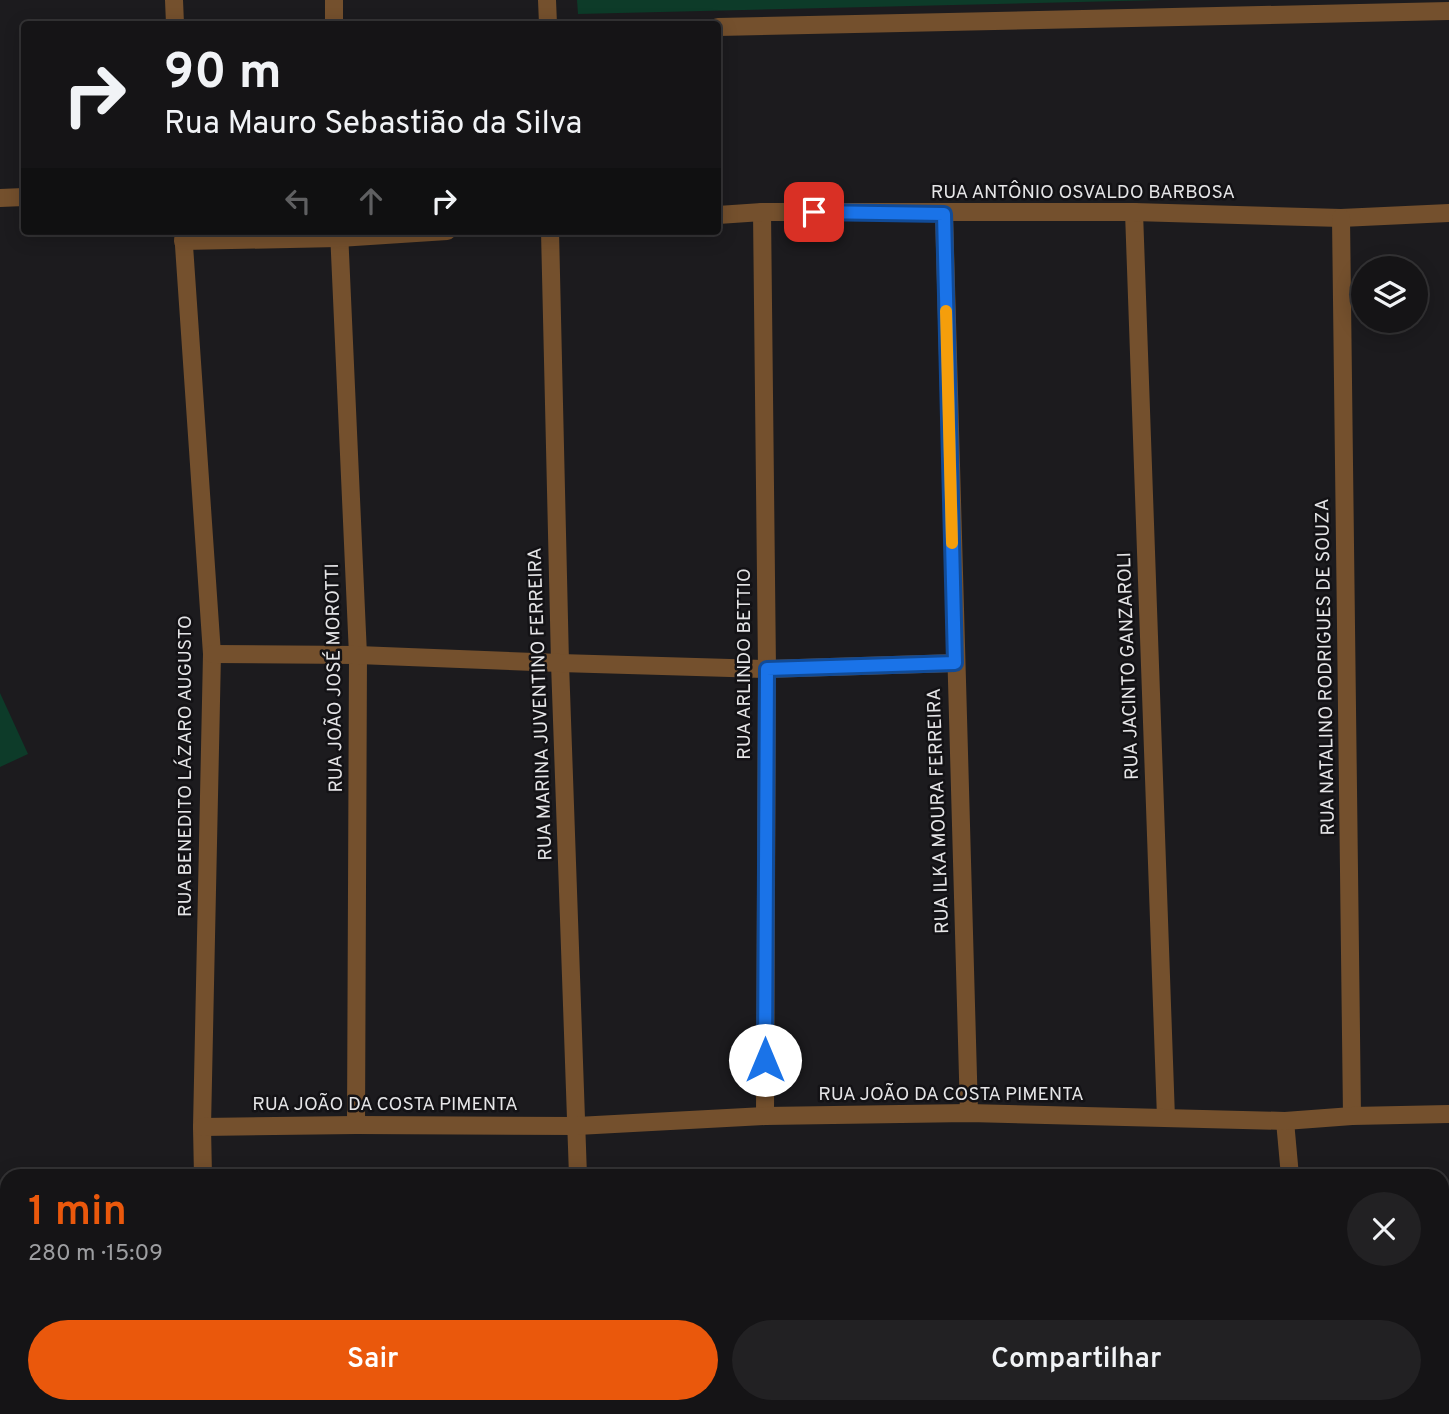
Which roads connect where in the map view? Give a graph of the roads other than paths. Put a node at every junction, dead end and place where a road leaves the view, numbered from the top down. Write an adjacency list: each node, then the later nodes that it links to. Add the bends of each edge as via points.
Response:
1 (174, 0): 5 (street)
2 (334, 0): 6 (street)
3 (547, 0): 7 (street)
4 (1449, 11): 8 (street)
5 (175, 21)
6 (334, 21)
7 (548, 21)
8 (721, 27)
9 (21, 197): 10 (street)
10 (0, 198)
11 (762, 212): 14 (street, RUA ANTÔNIO OSVALDO BARBOSA); 15 (street, RUA ANTÔNIO OSVALDO BARBOSA); 25 (street, RUA ARLINDO BETTIO)
12 (1134, 212): 14 (street, RUA ANTÔNIO OSVALDO BARBOSA); 16 (street, RUA ANTÔNIO OSVALDO BARBOSA); 30 (street, RUA JACINTO GANZAROLI)
13 (1449, 213): 16 (street, RUA ANTÔNIO OSVALDO BARBOSA)
14 (944, 214): 24 (street, RUA ILKA MOURA FERREIRA)
15 (721, 215)
16 (1341, 218): 29 (street, RUA NATALINO RODRIGUES DE SOUZA)
17 (261, 235): 20 (street)
18 (339, 235): 22 (street, RUA JOÃO JOSÉ MOROTTI)
19 (550, 235): 23 (street, RUA MARINA JUVENTINO FERREIRA)
20 (183, 236): 21 (street, RUA BENEDITO LÁZARO AUGUSTO)
21 (212, 653): 22 (street); 33 (street, RUA BENEDITO LÁZARO AUGUSTO)
22 (358, 654): 23 (street); 32 (street, RUA JOÃO JOSÉ MOROTTI)
23 (560, 663): 25 (street); 34 (street, RUA MARINA JUVENTINO FERREIRA)
24 (955, 663): 25 (street); 26 (street, RUA ILKA MOURA FERREIRA)
25 (767, 669): 28 (street, RUA ARLINDO BETTIO)
26 (969, 1113): 28 (street, RUA JOÃO DA COSTA PIMENTA); 30 (street, RUA JOÃO DA COSTA PIMENTA)
27 (1449, 1114): 29 (street, RUA JOÃO DA COSTA PIMENTA)
28 (765, 1116): 34 (street, RUA JOÃO DA COSTA PIMENTA)
29 (1352, 1116): 31 (street, RUA JOÃO DA COSTA PIMENTA)
30 (1166, 1118): 31 (street, RUA JOÃO DA COSTA PIMENTA)
31 (1285, 1121): 37 (street)
32 (356, 1125): 33 (street, RUA JOÃO DA COSTA PIMENTA); 34 (street, RUA JOÃO DA COSTA PIMENTA)
33 (202, 1126): 35 (street, RUA BENEDITO LÁZARO AUGUSTO)
34 (577, 1126): 36 (street, RUA MARINA JUVENTINO FERREIRA)
35 (203, 1169)
36 (578, 1169)
37 (1289, 1169)

